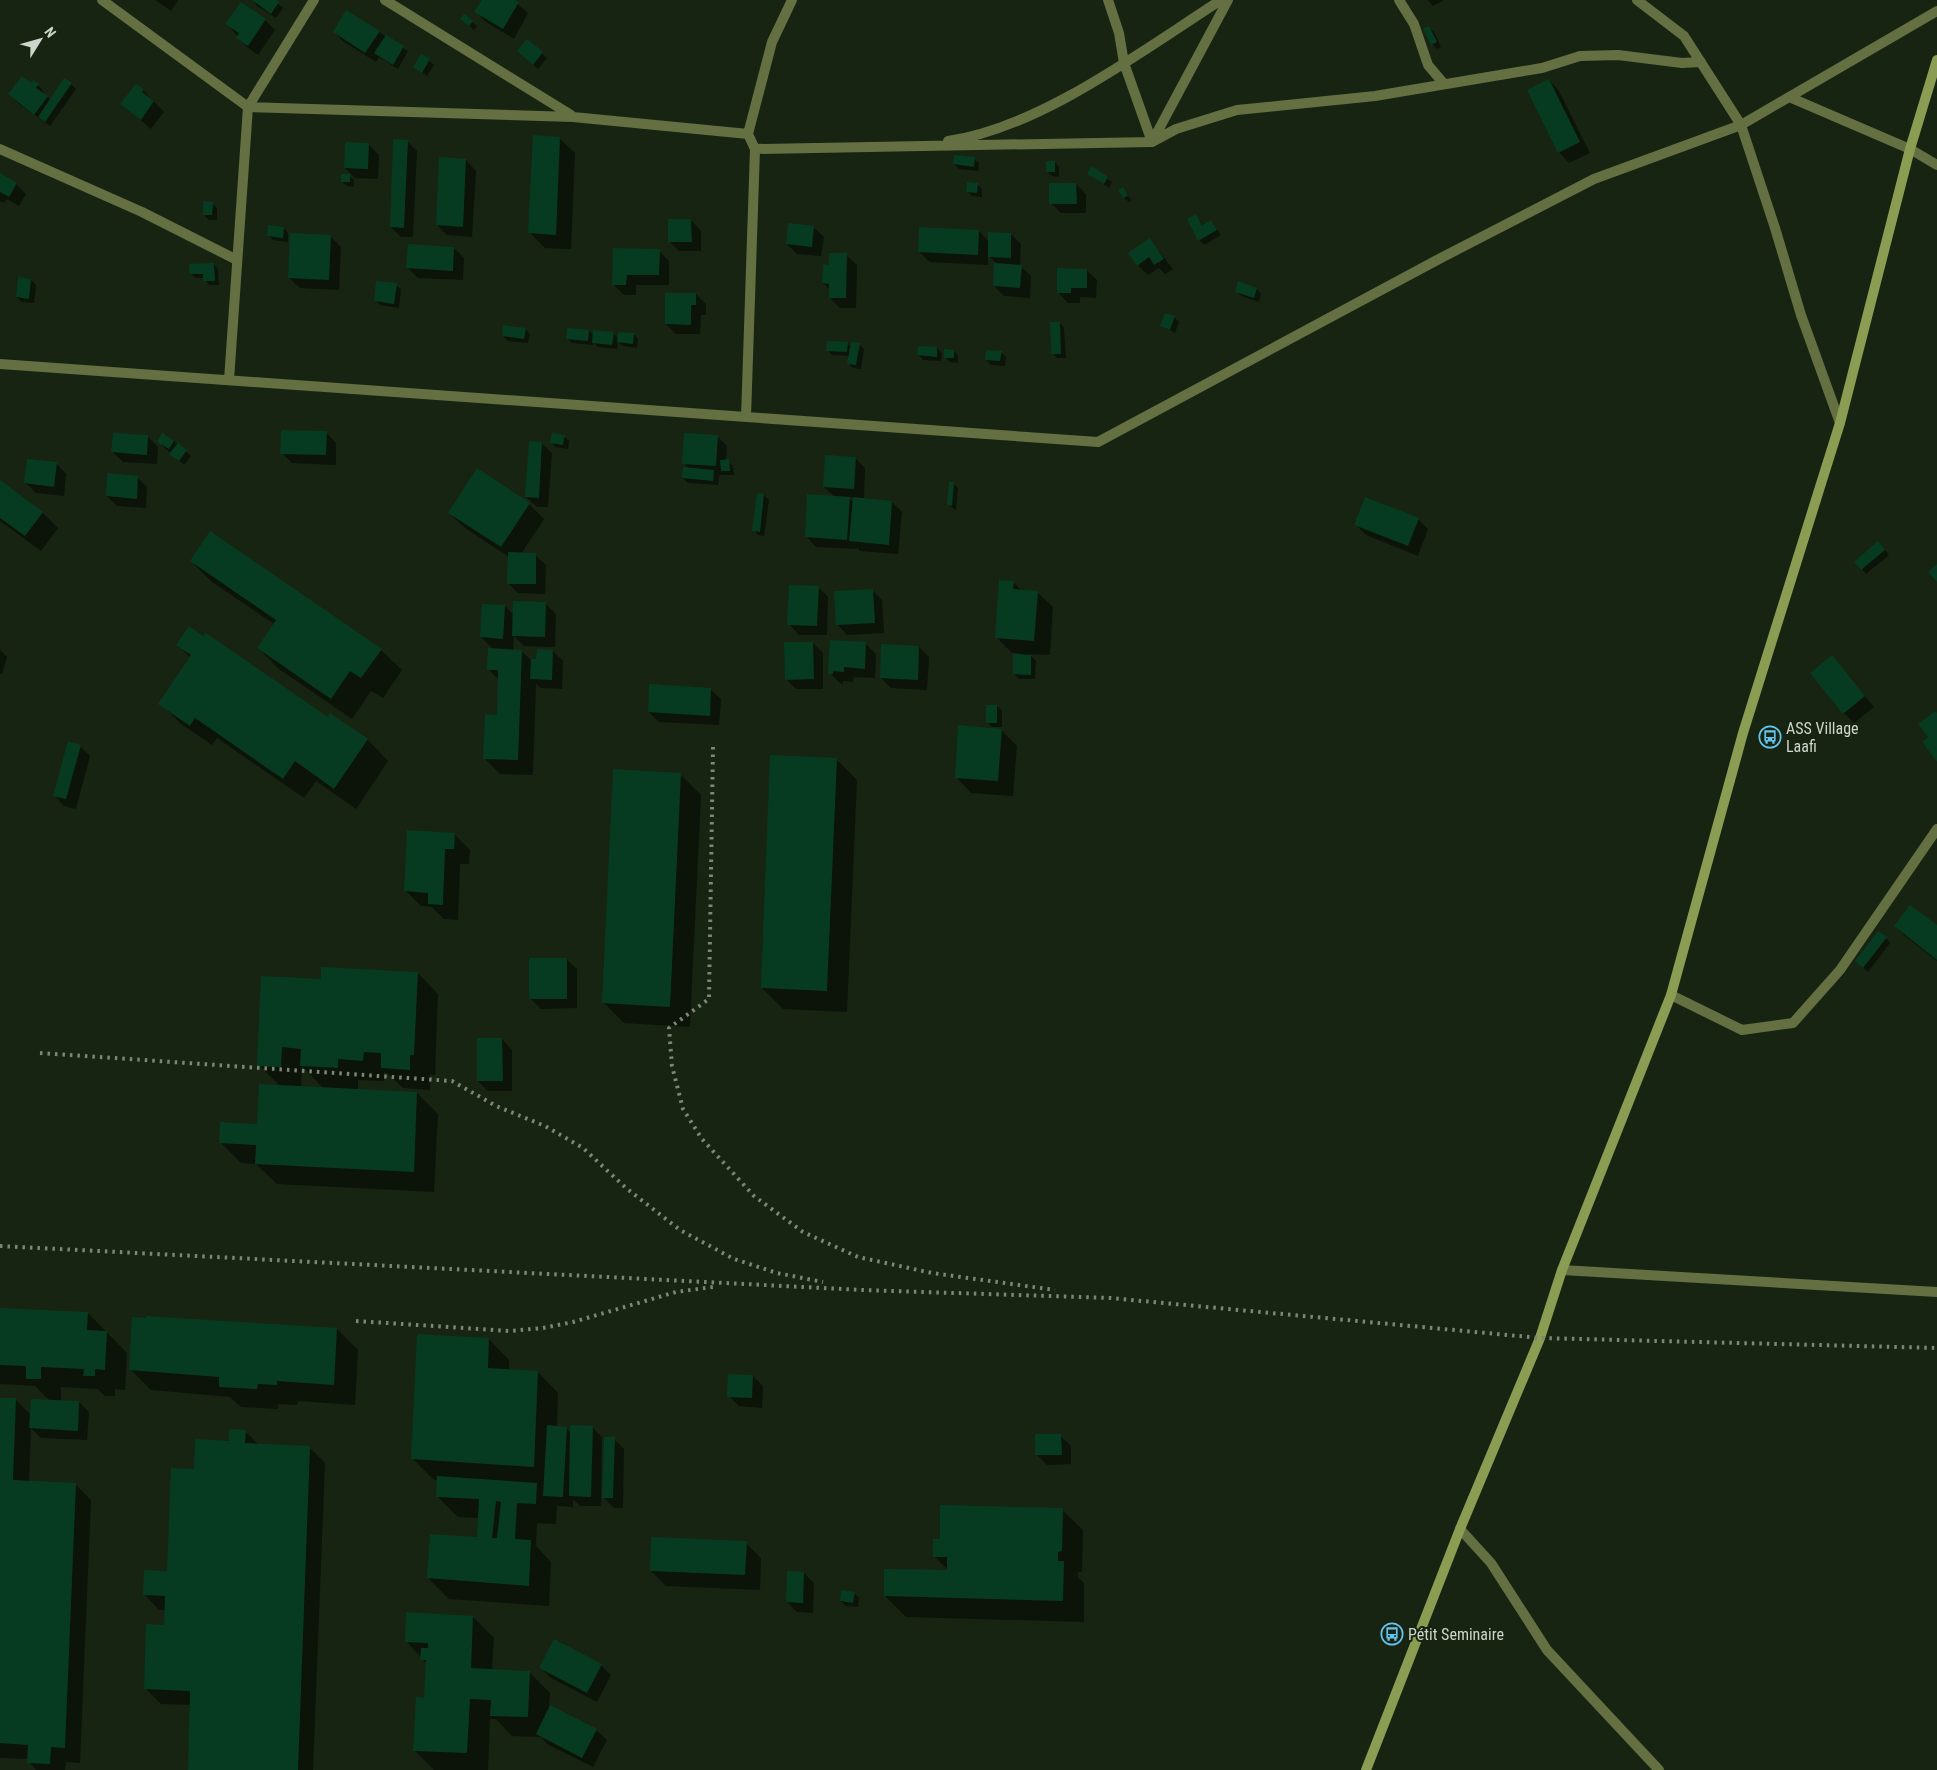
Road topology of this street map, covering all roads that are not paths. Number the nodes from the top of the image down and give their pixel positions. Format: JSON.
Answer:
{"nodes":[{"id":1,"x":102,"y":0,"type":"edge"},
{"id":2,"x":314,"y":0,"type":"edge"},
{"id":3,"x":385,"y":0,"type":"edge"},
{"id":4,"x":792,"y":0,"type":"edge"},
{"id":5,"x":1108,"y":0,"type":"edge"},
{"id":6,"x":1221,"y":0,"type":"edge"},
{"id":7,"x":1228,"y":0,"type":"edge"},
{"id":8,"x":1399,"y":0,"type":"edge"},
{"id":9,"x":1637,"y":0,"type":"edge"},
{"id":10,"x":1937,"y":11,"type":"edge"},
{"id":11,"x":1937,"y":60,"type":"edge"},
{"id":12,"x":1701,"y":62,"type":"junction"},
{"id":13,"x":1124,"y":63,"type":"junction"},
{"id":14,"x":1444,"y":84,"type":"junction"},
{"id":15,"x":1789,"y":97,"type":"junction"},
{"id":16,"x":248,"y":107,"type":"junction"},
{"id":17,"x":573,"y":117,"type":"junction"},
{"id":18,"x":1741,"y":125,"type":"junction"},
{"id":19,"x":748,"y":134,"type":"junction"},
{"id":20,"x":1152,"y":142,"type":"junction"},
{"id":21,"x":910,"y":146,"type":"junction"},
{"id":22,"x":0,"y":149,"type":"edge"},
{"id":23,"x":755,"y":149,"type":"junction"},
{"id":24,"x":1910,"y":149,"type":"junction"},
{"id":25,"x":1937,"y":165,"type":"edge"},
{"id":26,"x":237,"y":260,"type":"junction"},
{"id":27,"x":0,"y":364,"type":"edge"},
{"id":28,"x":230,"y":380,"type":"junction"},
{"id":29,"x":746,"y":417,"type":"junction"},
{"id":30,"x":1840,"y":423,"type":"junction"},
{"id":31,"x":1937,"y":829,"type":"edge"},
{"id":32,"x":1672,"y":995,"type":"junction"},
{"id":33,"x":1562,"y":1270,"type":"junction"},
{"id":34,"x":1937,"y":1292,"type":"edge"},
{"id":35,"x":1460,"y":1529,"type":"junction"},
{"id":36,"x":1366,"y":1770,"type":"edge"},
{"id":37,"x":1659,"y":1770,"type":"edge"}],
"edges":[{"from":1,"to":16,"type":"street"},
{"from":2,"to":16,"type":"street"},
{"from":3,"to":17,"type":"street"},
{"from":4,"to":19,"type":"street"},
{"from":5,"to":13,"type":"street"},
{"from":6,"to":13,"type":"street"},
{"from":7,"to":20,"type":"street"},
{"from":8,"to":14,"type":"street"},
{"from":9,"to":12,"type":"street"},
{"from":10,"to":15,"type":"street"},
{"from":11,"to":24,"type":"street"},
{"from":12,"to":14,"type":"street"},
{"from":12,"to":18,"type":"street"},
{"from":13,"to":20,"type":"street"},
{"from":13,"to":21,"type":"street"},
{"from":14,"to":20,"type":"street"},
{"from":15,"to":18,"type":"street"},
{"from":15,"to":24,"type":"street"},
{"from":16,"to":17,"type":"street"},
{"from":16,"to":26,"type":"street"},
{"from":17,"to":19,"type":"street"},
{"from":18,"to":29,"type":"street"},
{"from":18,"to":30,"type":"street"},
{"from":19,"to":23,"type":"street"},
{"from":20,"to":21,"type":"street"},
{"from":21,"to":23,"type":"street"},
{"from":22,"to":26,"type":"street"},
{"from":23,"to":29,"type":"street"},
{"from":24,"to":25,"type":"street"},
{"from":24,"to":30,"type":"street"},
{"from":26,"to":28,"type":"street"},
{"from":27,"to":28,"type":"street"},
{"from":28,"to":29,"type":"street"},
{"from":30,"to":32,"type":"street"},
{"from":31,"to":32,"type":"street"},
{"from":32,"to":33,"type":"street"},
{"from":33,"to":34,"type":"street"},
{"from":33,"to":35,"type":"street"},
{"from":35,"to":36,"type":"street"},
{"from":35,"to":37,"type":"street"}]}
